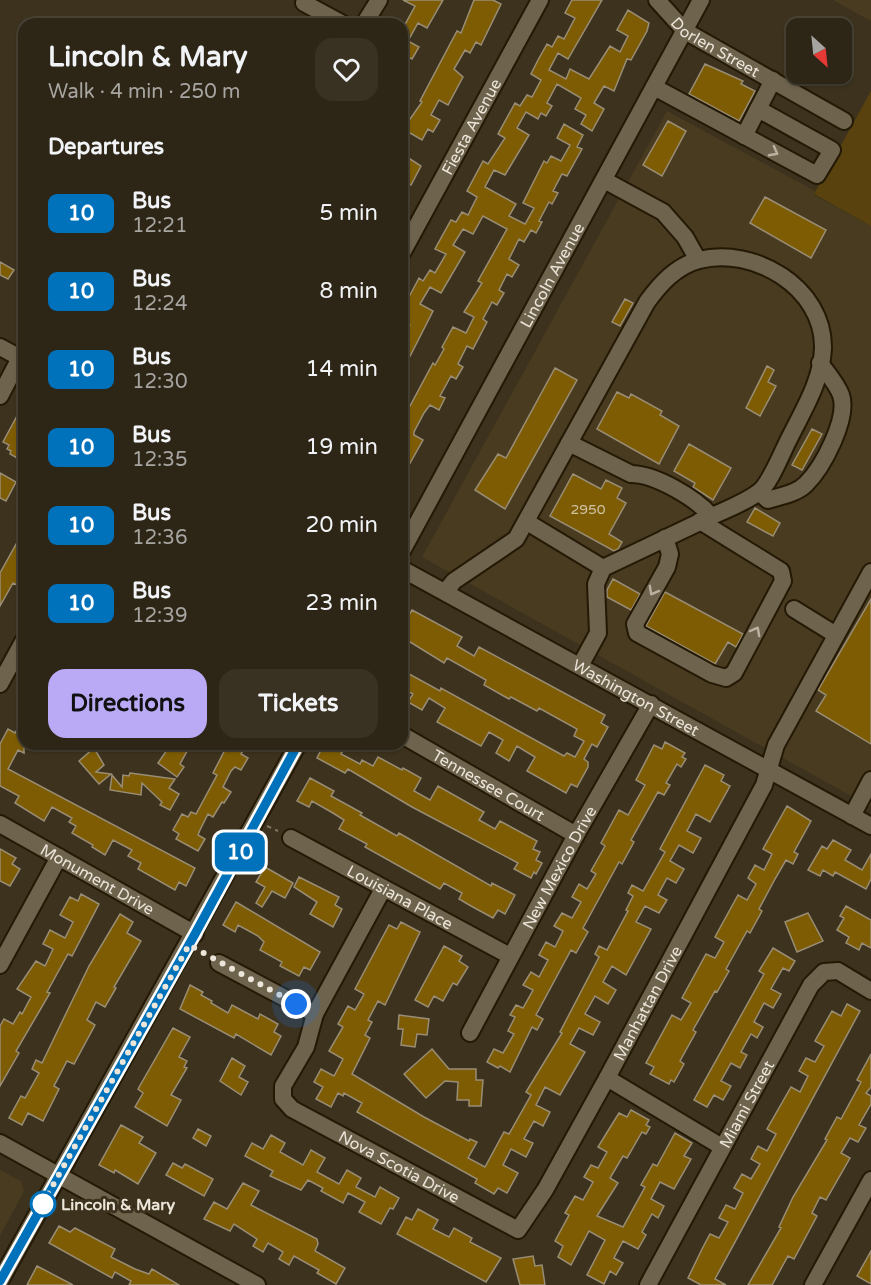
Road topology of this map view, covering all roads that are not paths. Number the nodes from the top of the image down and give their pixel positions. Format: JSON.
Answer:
{"nodes":[{"id":1,"x":379,"y":0,"type":"edge"},
{"id":2,"x":540,"y":0,"type":"edge"},
{"id":3,"x":657,"y":0,"type":"edge"},
{"id":4,"x":701,"y":0,"type":"edge"},
{"id":5,"x":304,"y":3,"type":"dead end"},
{"id":6,"x":332,"y":18,"type":"edge"},
{"id":7,"x":368,"y":18,"type":"edge"},
{"id":8,"x":685,"y":31,"type":"junction"},
{"id":9,"x":773,"y":81,"type":"junction"},
{"id":10,"x":654,"y":87,"type":"junction"},
{"id":11,"x":761,"y":111,"type":"junction"},
{"id":12,"x":844,"y":121,"type":"dead end"},
{"id":13,"x":744,"y":136,"type":"junction"},
{"id":14,"x":604,"y":180,"type":"junction"},
{"id":15,"x":408,"y":230,"type":"edge"},
{"id":16,"x":698,"y":260,"type":"junction"},
{"id":17,"x":0,"y":347,"type":"edge"},
{"id":18,"x":18,"y":357,"type":"edge"},
{"id":19,"x":820,"y":363,"type":"junction"},
{"id":20,"x":18,"y":366,"type":"edge"},
{"id":21,"x":0,"y":396,"type":"edge"},
{"id":22,"x":569,"y":443,"type":"junction"},
{"id":23,"x":759,"y":492,"type":"junction"},
{"id":24,"x":705,"y":519,"type":"junction"},
{"id":25,"x":527,"y":522,"type":"junction"},
{"id":26,"x":665,"y":538,"type":"junction"},
{"id":27,"x":408,"y":540,"type":"edge"},
{"id":28,"x":603,"y":568,"type":"junction"},
{"id":29,"x":408,"y":572,"type":"edge"},
{"id":30,"x":871,"y":572,"type":"edge"},
{"id":31,"x":445,"y":592,"type":"junction"},
{"id":32,"x":794,"y":609,"type":"dead end"},
{"id":33,"x":836,"y":635,"type":"junction"},
{"id":34,"x":18,"y":651,"type":"edge"},
{"id":35,"x":580,"y":666,"type":"junction"},
{"id":36,"x":0,"y":684,"type":"edge"},
{"id":37,"x":651,"y":704,"type":"junction"},
{"id":38,"x":408,"y":738,"type":"edge"},
{"id":39,"x":295,"y":750,"type":"edge"},
{"id":40,"x":769,"y":770,"type":"junction"},
{"id":41,"x":871,"y":780,"type":"edge"},
{"id":42,"x":865,"y":820,"type":"edge"},
{"id":43,"x":0,"y":824,"type":"edge"},
{"id":44,"x":576,"y":836,"type":"junction"},
{"id":45,"x":291,"y":838,"type":"road end"},
{"id":46,"x":60,"y":857,"type":"junction"},
{"id":47,"x":383,"y":889,"type":"junction"},
{"id":48,"x":195,"y":934,"type":"junction"},
{"id":49,"x":510,"y":956,"type":"junction"},
{"id":50,"x":219,"y":963,"type":"dead end"},
{"id":51,"x":0,"y":965,"type":"edge"},
{"id":52,"x":871,"y":991,"type":"edge"},
{"id":53,"x":315,"y":1014,"type":"junction"},
{"id":54,"x":470,"y":1033,"type":"dead end"},
{"id":55,"x":607,"y":1078,"type":"junction"},
{"id":56,"x":0,"y":1143,"type":"edge"},
{"id":57,"x":722,"y":1147,"type":"junction"},
{"id":58,"x":59,"y":1176,"type":"junction"},
{"id":59,"x":871,"y":1180,"type":"edge"},
{"id":60,"x":518,"y":1230,"type":"joint"},
{"id":61,"x":0,"y":1281,"type":"edge"},
{"id":62,"x":256,"y":1285,"type":"edge"},
{"id":63,"x":648,"y":1285,"type":"edge"},
{"id":64,"x":813,"y":1285,"type":"edge"}],
"edges":[{"from":1,"to":7,"type":"street"},
{"from":2,"to":15,"type":"street","name":"Fiesta Avenue"},
{"from":3,"to":8,"type":"street","name":"Dorlen Street"},
{"from":4,"to":8,"type":"street","name":"Lincoln Avenue"},
{"from":5,"to":6,"type":"street"},
{"from":8,"to":9,"type":"street","name":"Dorlen Street"},
{"from":8,"to":10,"type":"street","name":"Lincoln Avenue"},
{"from":9,"to":11,"type":"street"},
{"from":9,"to":12,"type":"street","name":"Dorlen Street"},
{"from":10,"to":13,"type":"street"},
{"from":10,"to":14,"type":"street","name":"Lincoln Avenue"},
{"from":11,"to":13,"type":"street"},
{"from":13,"to":11,"type":"street","one_way":true},
{"from":14,"to":16,"type":"street"},
{"from":14,"to":27,"type":"street","name":"Lincoln Avenue"},
{"from":16,"to":19,"type":"street"},
{"from":16,"to":22,"type":"street"},
{"from":17,"to":18,"type":"street"},
{"from":19,"to":23,"type":"street"},
{"from":19,"to":23,"type":"street"},
{"from":20,"to":21,"type":"street"},
{"from":22,"to":24,"type":"street"},
{"from":22,"to":25,"type":"street"},
{"from":23,"to":24,"type":"street"},
{"from":24,"to":26,"type":"street"},
{"from":26,"to":24,"type":"street","one_way":true},
{"from":25,"to":28,"type":"street"},
{"from":25,"to":31,"type":"street"},
{"from":26,"to":28,"type":"street"},
{"from":28,"to":35,"type":"street"},
{"from":29,"to":31,"type":"street","name":"Washington Street"},
{"from":30,"to":33,"type":"street","name":"Manhattan Drive"},
{"from":31,"to":35,"type":"street","name":"Washington Street"},
{"from":32,"to":33,"type":"street"},
{"from":33,"to":40,"type":"street","name":"Manhattan Drive"},
{"from":34,"to":36,"type":"street"},
{"from":35,"to":37,"type":"street","name":"Washington Street"},
{"from":37,"to":40,"type":"street","name":"Washington Street"},
{"from":37,"to":44,"type":"street","name":"New Mexico Drive"},
{"from":38,"to":44,"type":"street","name":"Tennessee Court"},
{"from":39,"to":48,"type":"street"},
{"from":40,"to":42,"type":"street","name":"Washington Street"},
{"from":40,"to":55,"type":"street","name":"Manhattan Drive"},
{"from":41,"to":42,"type":"street"},
{"from":43,"to":46,"type":"street","name":"Monument Drive"},
{"from":44,"to":49,"type":"street","name":"New Mexico Drive"},
{"from":45,"to":47,"type":"street","name":"Louisiana Place"},
{"from":46,"to":48,"type":"street","name":"Monument Drive"},
{"from":46,"to":51,"type":"street"},
{"from":47,"to":49,"type":"street","name":"Louisiana Place"},
{"from":47,"to":53,"type":"street"},
{"from":48,"to":58,"type":"street"},
{"from":49,"to":54,"type":"street","name":"New Mexico Drive"},
{"from":50,"to":53,"type":"street"},
{"from":52,"to":57,"type":"street","name":"Miami Street"},
{"from":53,"to":60,"type":"street","name":"Nova Scotia Drive"},
{"from":55,"to":57,"type":"street"},
{"from":55,"to":60,"type":"street","name":"Manhattan Drive"},
{"from":56,"to":58,"type":"street"},
{"from":57,"to":63,"type":"street","name":"Miami Street"},
{"from":58,"to":61,"type":"street"},
{"from":58,"to":62,"type":"street"},
{"from":59,"to":64,"type":"street"}]}
